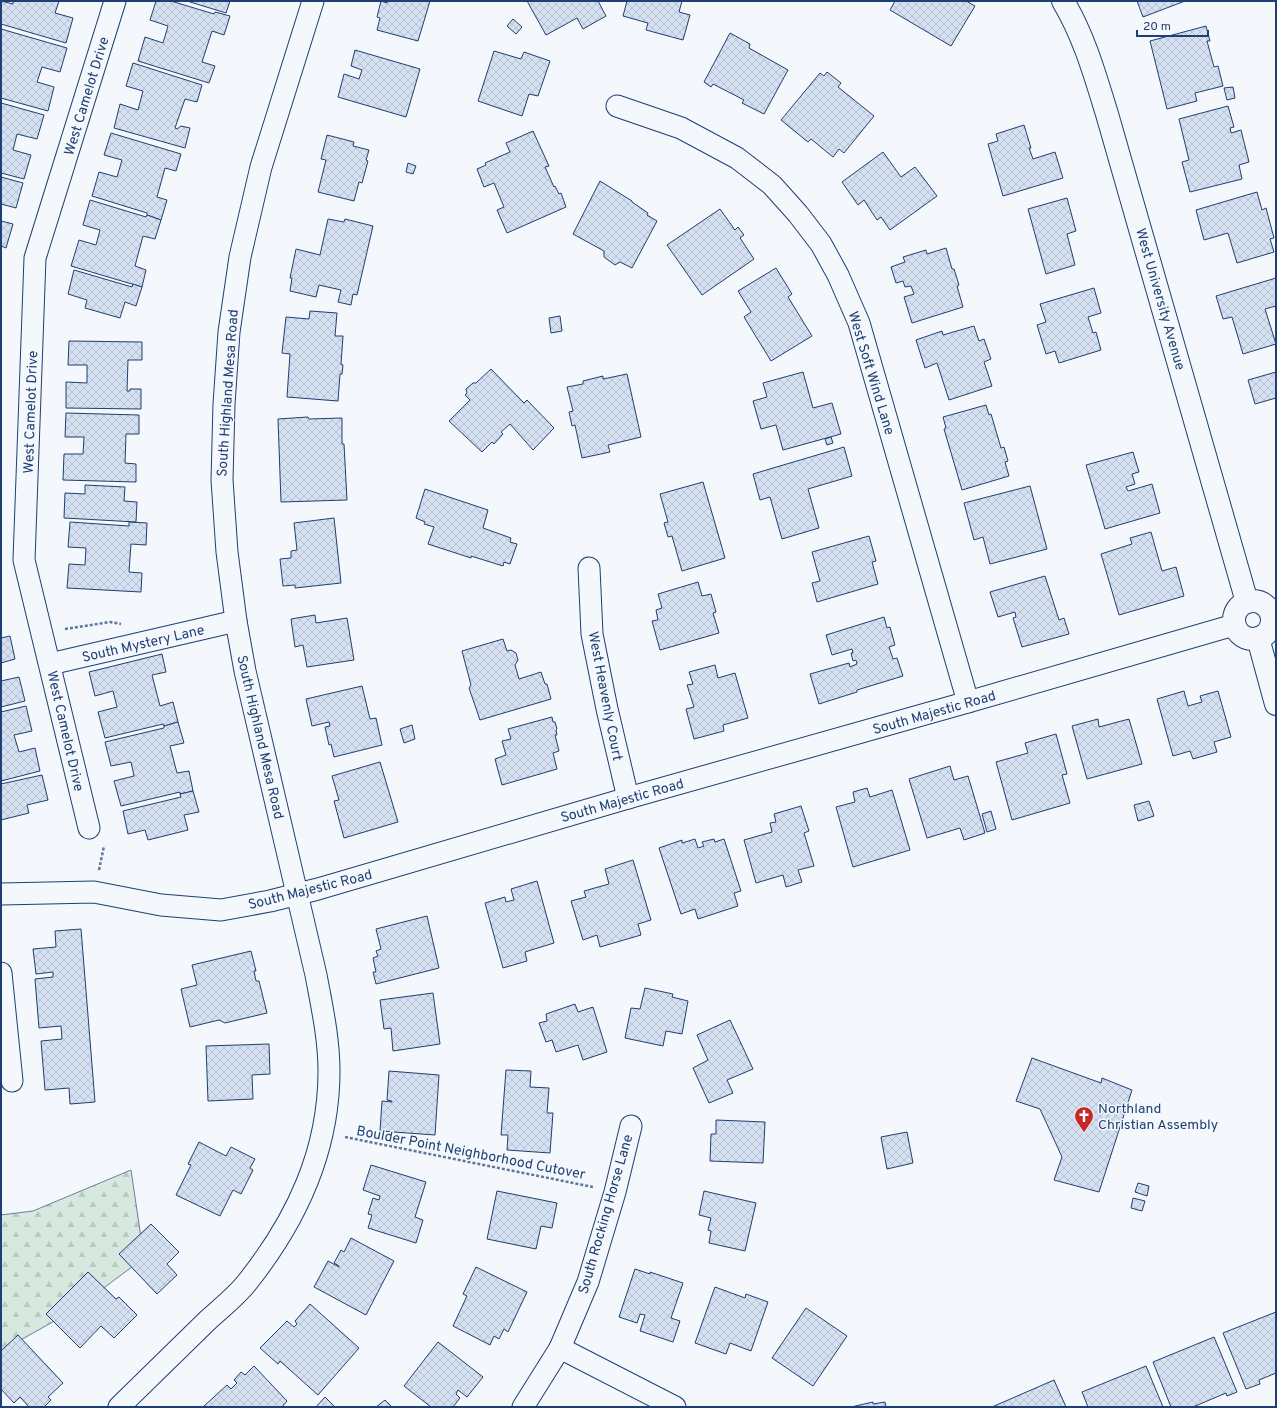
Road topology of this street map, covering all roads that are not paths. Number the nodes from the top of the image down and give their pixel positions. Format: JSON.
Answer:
{"nodes":[{"id":1,"x":115,"y":1,"type":"edge"},
{"id":2,"x":313,"y":1,"type":"edge"},
{"id":3,"x":1063,"y":1,"type":"edge"},
{"id":4,"x":617,"y":106,"type":"dead end"},
{"id":5,"x":589,"y":568,"type":"dead end"},
{"id":6,"x":1247,"y":602,"type":"junction"},
{"id":7,"x":236,"y":621,"type":"junction"},
{"id":8,"x":1234,"y":625,"type":"junction"},
{"id":9,"x":1258,"y":638,"type":"junction"},
{"id":10,"x":50,"y":664,"type":"junction"},
{"id":11,"x":968,"y":702,"type":"junction"},
{"id":12,"x":1276,"y":704,"type":"edge"},
{"id":13,"x":628,"y":798,"type":"junction"},
{"id":14,"x":89,"y":828,"type":"dead end"},
{"id":15,"x":1,"y":894,"type":"edge"},
{"id":16,"x":296,"y":895,"type":"junction"},
{"id":17,"x":1,"y":973,"type":"edge"},
{"id":18,"x":12,"y":1081,"type":"dead end"},
{"id":19,"x":630,"y":1126,"type":"dead end"},
{"id":20,"x":560,"y":1348,"type":"junction"},
{"id":21,"x":119,"y":1407,"type":"edge"},
{"id":22,"x":522,"y":1407,"type":"edge"},
{"id":23,"x":675,"y":1407,"type":"edge"}],
"edges":[{"from":1,"to":10,"type":"street","name":"West Camelot Drive"},
{"from":2,"to":7,"type":"street","name":"South Highland Mesa Road"},
{"from":3,"to":6,"type":"street","name":"West University Avenue"},
{"from":4,"to":11,"type":"street","name":"West Soft Wind Lane"},
{"from":5,"to":13,"type":"street","name":"West Heavenly Court"},
{"from":6,"to":8,"type":"street"},
{"from":6,"to":9,"type":"street"},
{"from":7,"to":10,"type":"street","name":"South Mystery Lane"},
{"from":7,"to":16,"type":"street","name":"South Highland Mesa Road"},
{"from":8,"to":9,"type":"street"},
{"from":8,"to":11,"type":"street","name":"South Majestic Road"},
{"from":9,"to":12,"type":"street"},
{"from":10,"to":14,"type":"street","name":"West Camelot Drive"},
{"from":11,"to":13,"type":"street","name":"South Majestic Road"},
{"from":13,"to":16,"type":"street","name":"South Majestic Road"},
{"from":15,"to":16,"type":"street","name":"South Majestic Road"},
{"from":16,"to":21,"type":"street","name":"South Highland Mesa Road"},
{"from":17,"to":18,"type":"street"},
{"from":19,"to":20,"type":"street","name":"South Rocking Horse Lane"},
{"from":20,"to":22,"type":"street","name":"South Rocking Horse Lane"},
{"from":20,"to":23,"type":"street"}]}
